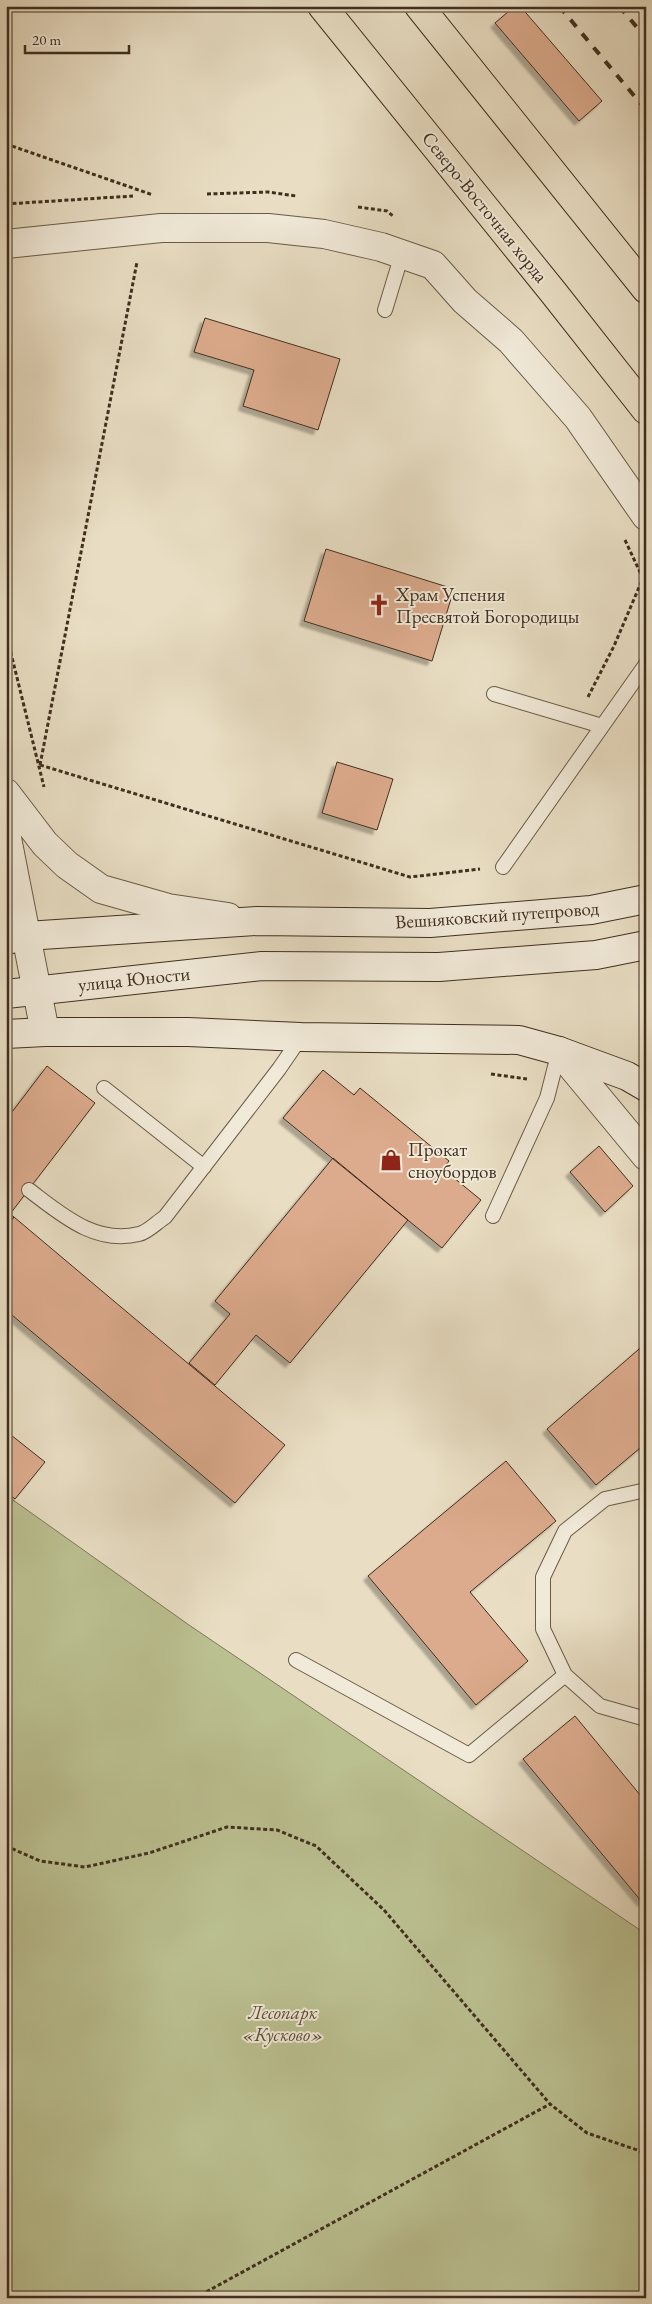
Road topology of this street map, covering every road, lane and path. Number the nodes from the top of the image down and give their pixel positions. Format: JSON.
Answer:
{"nodes":[{"id":1,"x":322,"y":6,"type":"edge"},
{"id":2,"x":419,"y":6,"type":"edge"},
{"id":3,"x":151,"y":195,"type":"dead end"},
{"id":4,"x":6,"y":204,"type":"edge"},
{"id":5,"x":6,"y":244,"type":"edge"},
{"id":6,"x":402,"y":254,"type":"junction"},
{"id":7,"x":138,"y":258,"type":"dead end"},
{"id":8,"x":646,"y":289,"type":"edge"},
{"id":9,"x":385,"y":310,"type":"dead end"},
{"id":10,"x":646,"y":410,"type":"edge"},
{"id":11,"x":646,"y":516,"type":"edge"},
{"id":12,"x":623,"y":537,"type":"dead end"},
{"id":13,"x":643,"y":578,"type":"junction"},
{"id":14,"x":646,"y":585,"type":"edge"},
{"id":15,"x":6,"y":633,"type":"edge"},
{"id":16,"x":646,"y":664,"type":"edge"},
{"id":17,"x":494,"y":694,"type":"dead end"},
{"id":18,"x":577,"y":719,"type":"junction"},
{"id":19,"x":602,"y":726,"type":"junction"},
{"id":20,"x":40,"y":765,"type":"junction"},
{"id":21,"x":44,"y":790,"type":"dead end"},
{"id":22,"x":6,"y":793,"type":"edge"},
{"id":23,"x":6,"y":833,"type":"edge"},
{"id":24,"x":503,"y":867,"type":"joint"},
{"id":25,"x":646,"y":899,"type":"edge"},
{"id":26,"x":257,"y":921,"type":"junction"},
{"id":27,"x":16,"y":938,"type":"edge"},
{"id":28,"x":646,"y":945,"type":"edge"},
{"id":29,"x":36,"y":989,"type":"junction"},
{"id":30,"x":6,"y":994,"type":"edge"},
{"id":31,"x":45,"y":1032,"type":"junction"},
{"id":32,"x":6,"y":1034,"type":"edge"},
{"id":33,"x":301,"y":1037,"type":"junction"},
{"id":34,"x":559,"y":1051,"type":"junction"},
{"id":35,"x":488,"y":1074,"type":"dead end"},
{"id":36,"x":551,"y":1086,"type":"junction"},
{"id":37,"x":646,"y":1087,"type":"edge"},
{"id":38,"x":104,"y":1088,"type":"dead end"},
{"id":39,"x":646,"y":1156,"type":"edge"},
{"id":40,"x":204,"y":1166,"type":"junction"},
{"id":41,"x":29,"y":1190,"type":"dead end"},
{"id":42,"x":493,"y":1216,"type":"dead end"},
{"id":43,"x":646,"y":1490,"type":"edge"},
{"id":44,"x":296,"y":1660,"type":"dead end"},
{"id":45,"x":565,"y":1675,"type":"junction"},
{"id":46,"x":646,"y":1719,"type":"edge"},
{"id":47,"x":6,"y":1846,"type":"edge"},
{"id":48,"x":550,"y":2104,"type":"junction"},
{"id":49,"x":646,"y":2153,"type":"edge"},
{"id":50,"x":195,"y":2298,"type":"edge"}],
"edges":[{"from":1,"to":10,"type":"main road","name":"Северо-Восточная хорда"},
{"from":2,"to":8,"type":"main road"},
{"from":3,"to":4,"type":"path"},
{"from":5,"to":6,"type":"main road"},
{"from":6,"to":9,"type":"lane"},
{"from":6,"to":11,"type":"main road"},
{"from":7,"to":20,"type":"path"},
{"from":12,"to":13,"type":"path"},
{"from":13,"to":14,"type":"path"},
{"from":13,"to":18,"type":"path"},
{"from":15,"to":20,"type":"path"},
{"from":16,"to":19,"type":"lane"},
{"from":17,"to":18,"type":"lane"},
{"from":18,"to":19,"type":"lane"},
{"from":19,"to":24,"type":"lane"},
{"from":20,"to":21,"type":"path"},
{"from":20,"to":24,"type":"path"},
{"from":22,"to":26,"type":"main road"},
{"from":23,"to":27,"type":"main road"},
{"from":25,"to":26,"type":"main road","name":"Вешняковский путепровод"},
{"from":26,"to":27,"type":"main road"},
{"from":27,"to":29,"type":"main road"},
{"from":28,"to":29,"type":"main road","name":"улица Юности"},
{"from":29,"to":30,"type":"main road","name":"улица Юности"},
{"from":29,"to":31,"type":"main road"},
{"from":31,"to":32,"type":"main road"},
{"from":31,"to":33,"type":"main road"},
{"from":33,"to":34,"type":"main road"},
{"from":33,"to":40,"type":"lane"},
{"from":34,"to":36,"type":"lane"},
{"from":34,"to":37,"type":"main road"},
{"from":34,"to":39,"type":"main road"},
{"from":35,"to":36,"type":"path"},
{"from":36,"to":42,"type":"lane"},
{"from":38,"to":40,"type":"lane"},
{"from":40,"to":41,"type":"lane"},
{"from":43,"to":45,"type":"lane"},
{"from":44,"to":45,"type":"lane"},
{"from":45,"to":46,"type":"lane"},
{"from":47,"to":48,"type":"path"},
{"from":48,"to":49,"type":"path"},
{"from":48,"to":50,"type":"path"}]}
